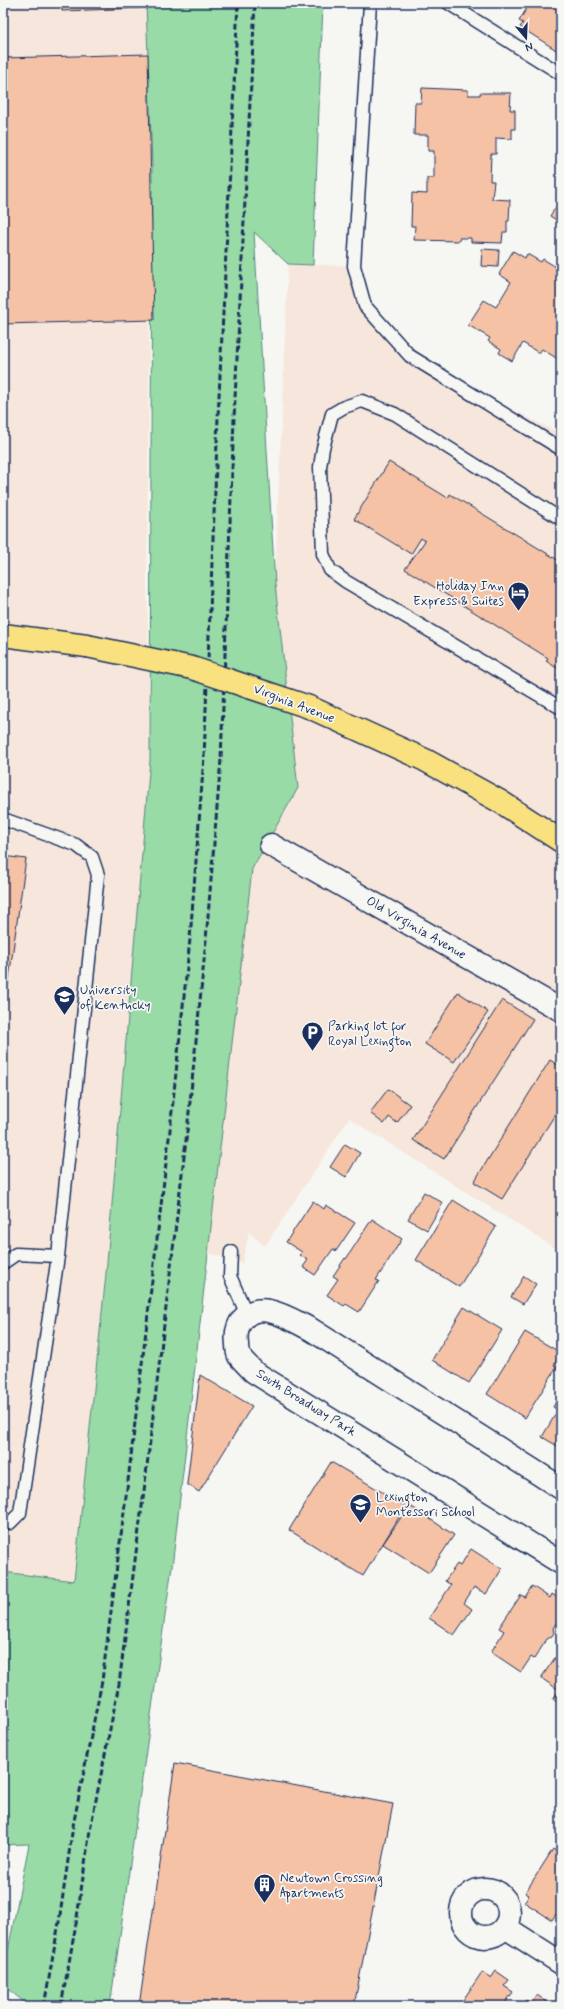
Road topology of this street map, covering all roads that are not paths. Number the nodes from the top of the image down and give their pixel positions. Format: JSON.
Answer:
{"nodes":[{"id":1,"x":370,"y":3,"type":"edge"},
{"id":2,"x":448,"y":3,"type":"edge"},
{"id":3,"x":561,"y":74,"type":"edge"},
{"id":4,"x":561,"y":449,"type":"edge"},
{"id":5,"x":561,"y":519,"type":"edge"},
{"id":6,"x":3,"y":635,"type":"edge"},
{"id":7,"x":561,"y":708,"type":"edge"},
{"id":8,"x":3,"y":819,"type":"edge"},
{"id":9,"x":561,"y":841,"type":"edge"},
{"id":10,"x":271,"y":845,"type":"dead end"},
{"id":11,"x":561,"y":1010,"type":"edge"},
{"id":12,"x":231,"y":1252,"type":"dead end"},
{"id":13,"x":58,"y":1256,"type":"junction"},
{"id":14,"x":3,"y":1263,"type":"edge"},
{"id":15,"x":247,"y":1315,"type":"junction"},
{"id":16,"x":561,"y":1488,"type":"edge"},
{"id":17,"x":3,"y":1522,"type":"edge"},
{"id":18,"x":558,"y":1555,"type":"edge"},
{"id":19,"x":505,"y":1927,"type":"dead end"},
{"id":20,"x":561,"y":1963,"type":"edge"}],
"edges":[{"from":1,"to":4,"type":"lane"},
{"from":2,"to":3,"type":"lane"},
{"from":5,"to":7,"type":"lane"},
{"from":6,"to":9,"type":"main road","name":"Virginia Avenue","bridge":true},
{"from":8,"to":13,"type":"lane"},
{"from":10,"to":11,"type":"street","name":"Old Virginia Avenue"},
{"from":12,"to":15,"type":"lane"},
{"from":13,"to":14,"type":"lane"},
{"from":13,"to":17,"type":"lane"},
{"from":15,"to":16,"type":"street"},
{"from":15,"to":18,"type":"street","name":"South Broadway Park"},
{"from":19,"to":20,"type":"street"}]}
